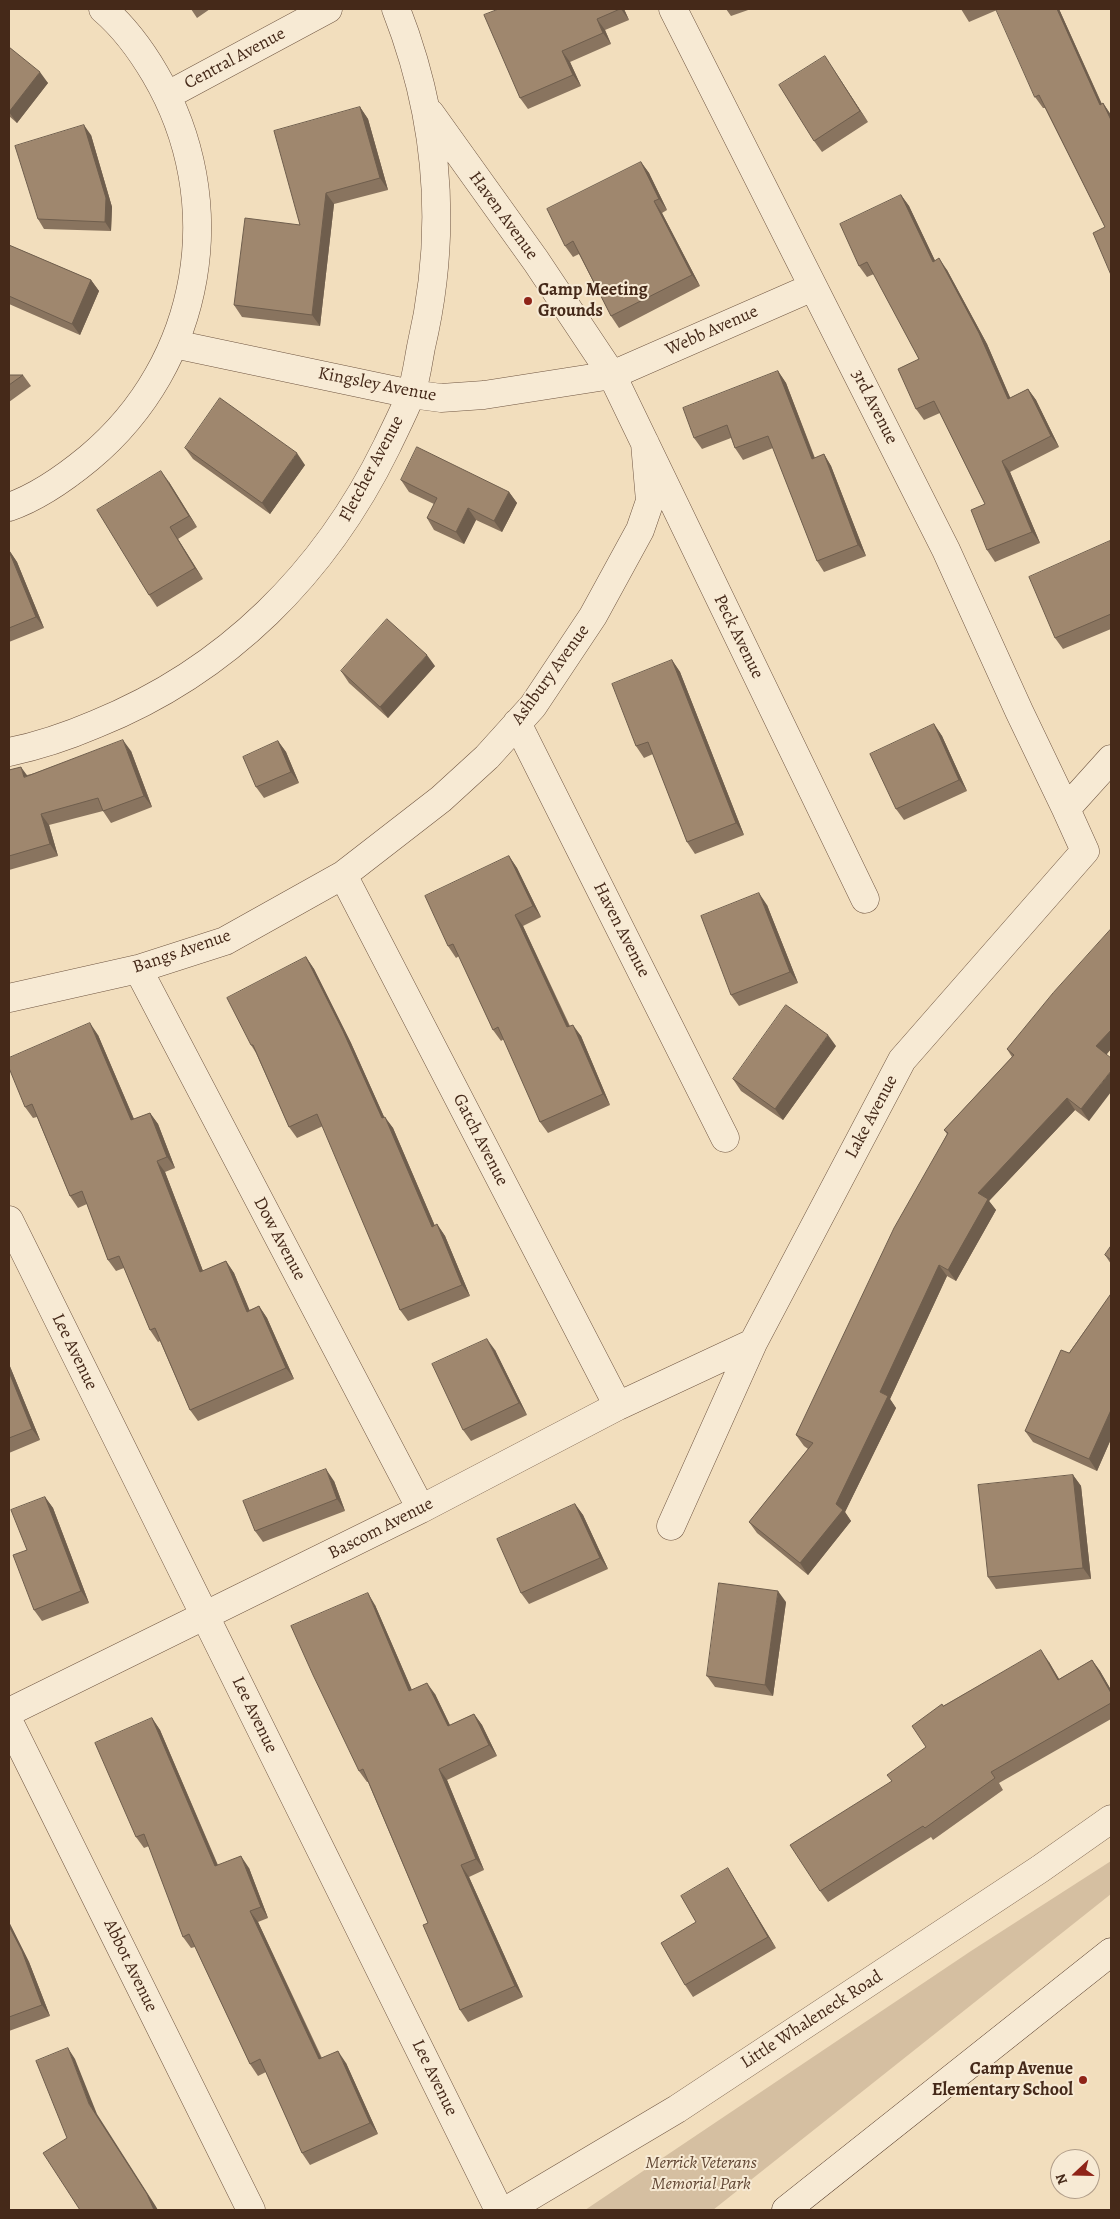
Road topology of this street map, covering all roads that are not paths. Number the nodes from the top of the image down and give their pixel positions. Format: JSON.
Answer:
{"nodes":[{"id":1,"x":103,"y":9,"type":"edge"},
{"id":2,"x":328,"y":9,"type":"edge"},
{"id":3,"x":396,"y":9,"type":"edge"},
{"id":4,"x":673,"y":9,"type":"edge"},
{"id":5,"x":168,"y":95,"type":"junction"},
{"id":6,"x":427,"y":108,"type":"junction"},
{"id":7,"x":813,"y":287,"type":"junction"},
{"id":8,"x":174,"y":344,"type":"junction"},
{"id":9,"x":612,"y":375,"type":"junction"},
{"id":10,"x":411,"y":394,"type":"junction"},
{"id":11,"x":645,"y":443,"type":"junction"},
{"id":12,"x":9,"y":507,"type":"edge"},
{"id":13,"x":517,"y":723,"type":"junction"},
{"id":14,"x":9,"y":752,"type":"edge"},
{"id":15,"x":1111,"y":759,"type":"edge"},
{"id":16,"x":1066,"y":809,"type":"junction"},
{"id":17,"x":343,"y":874,"type":"junction"},
{"id":18,"x":865,"y":899,"type":"dead end"},
{"id":19,"x":138,"y":969,"type":"junction"},
{"id":20,"x":9,"y":998,"type":"edge"},
{"id":21,"x":725,"y":1138,"type":"dead end"},
{"id":22,"x":9,"y":1220,"type":"edge"},
{"id":23,"x":753,"y":1343,"type":"junction"},
{"id":24,"x":618,"y":1406,"type":"junction"},
{"id":25,"x":421,"y":1509,"type":"junction"},
{"id":26,"x":671,"y":1526,"type":"dead end"},
{"id":27,"x":206,"y":1617,"type":"junction"},
{"id":28,"x":9,"y":1712,"type":"edge"},
{"id":29,"x":9,"y":1722,"type":"edge"},
{"id":30,"x":1111,"y":1819,"type":"edge"},
{"id":31,"x":1111,"y":1952,"type":"edge"},
{"id":32,"x":251,"y":2210,"type":"edge"},
{"id":33,"x":499,"y":2210,"type":"edge"},
{"id":34,"x":507,"y":2210,"type":"edge"},
{"id":35,"x":786,"y":2210,"type":"edge"}],
"edges":[{"from":1,"to":5,"type":"street"},
{"from":2,"to":5,"type":"street","name":"Central Avenue"},
{"from":3,"to":6,"type":"street","name":"Fletcher Avenue"},
{"from":4,"to":7,"type":"street","name":"3rd Avenue"},
{"from":5,"to":8,"type":"street"},
{"from":6,"to":9,"type":"street","name":"Haven Avenue"},
{"from":6,"to":10,"type":"street","name":"Fletcher Avenue"},
{"from":7,"to":9,"type":"street","name":"Webb Avenue"},
{"from":7,"to":16,"type":"street","name":"3rd Avenue"},
{"from":8,"to":10,"type":"street","name":"Kingsley Avenue"},
{"from":8,"to":12,"type":"street"},
{"from":9,"to":10,"type":"street","name":"Kingsley Avenue"},
{"from":9,"to":11,"type":"street","name":"Peck Avenue"},
{"from":10,"to":14,"type":"street","name":"Fletcher Avenue"},
{"from":11,"to":13,"type":"street","name":"Ashbury Avenue"},
{"from":11,"to":18,"type":"street","name":"Peck Avenue"},
{"from":13,"to":17,"type":"street","name":"Ashbury Avenue"},
{"from":13,"to":21,"type":"street","name":"Haven Avenue"},
{"from":15,"to":16,"type":"street"},
{"from":16,"to":23,"type":"street","name":"Lake Avenue"},
{"from":17,"to":19,"type":"street","name":"Bangs Avenue"},
{"from":17,"to":24,"type":"street","name":"Gatch Avenue"},
{"from":19,"to":20,"type":"street","name":"Bangs Avenue"},
{"from":19,"to":25,"type":"street","name":"Dow Avenue"},
{"from":22,"to":27,"type":"street","name":"Lee Avenue"},
{"from":23,"to":24,"type":"street","name":"Bascom Avenue"},
{"from":23,"to":26,"type":"street","name":"Lake Avenue"},
{"from":24,"to":25,"type":"street","name":"Bascom Avenue"},
{"from":25,"to":27,"type":"street","name":"Bascom Avenue"},
{"from":27,"to":28,"type":"street","name":"Bascom Avenue"},
{"from":27,"to":33,"type":"street","name":"Lee Avenue"},
{"from":29,"to":32,"type":"street","name":"Abbot Avenue"},
{"from":30,"to":34,"type":"street","name":"Little Whaleneck Road"},
{"from":31,"to":35,"type":"street"}]}
